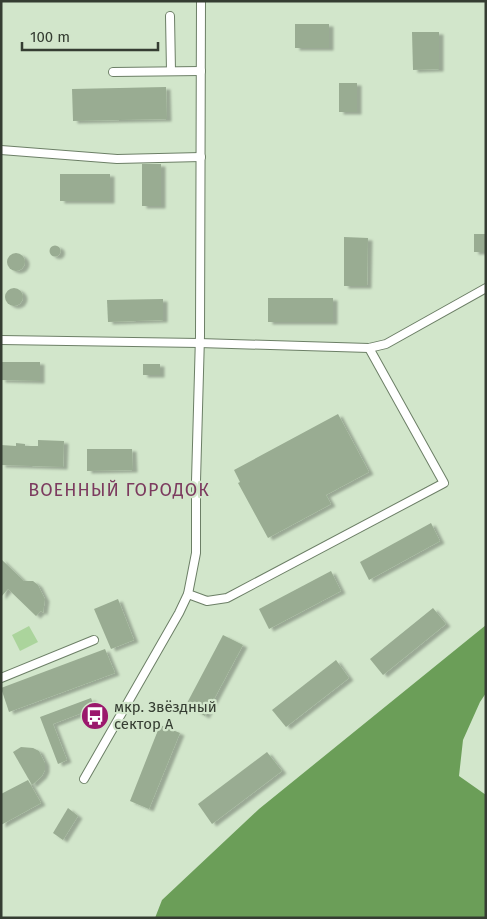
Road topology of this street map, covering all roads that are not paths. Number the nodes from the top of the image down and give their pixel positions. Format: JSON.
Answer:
{"nodes":[{"id":1,"x":201,"y":1,"type":"edge"},
{"id":2,"x":170,"y":16,"type":"dead end"},
{"id":3,"x":201,"y":71,"type":"junction"},
{"id":4,"x":113,"y":72,"type":"dead end"},
{"id":5,"x":171,"y":72,"type":"junction"},
{"id":6,"x":1,"y":150,"type":"edge"},
{"id":7,"x":201,"y":157,"type":"junction"},
{"id":8,"x":486,"y":288,"type":"edge"},
{"id":9,"x":1,"y":340,"type":"edge"},
{"id":10,"x":199,"y":343,"type":"junction"},
{"id":11,"x":369,"y":348,"type":"junction"},
{"id":12,"x":188,"y":594,"type":"junction"},
{"id":13,"x":94,"y":640,"type":"dead end"},
{"id":14,"x":1,"y":678,"type":"edge"},
{"id":15,"x":84,"y":779,"type":"dead end"}],
"edges":[{"from":1,"to":3,"type":"street"},
{"from":2,"to":5,"type":"street"},
{"from":3,"to":5,"type":"street"},
{"from":3,"to":7,"type":"street"},
{"from":4,"to":5,"type":"street"},
{"from":6,"to":7,"type":"street"},
{"from":7,"to":10,"type":"street"},
{"from":8,"to":11,"type":"street"},
{"from":9,"to":10,"type":"street"},
{"from":10,"to":11,"type":"street"},
{"from":10,"to":12,"type":"street"},
{"from":11,"to":12,"type":"street"},
{"from":12,"to":15,"type":"street"},
{"from":13,"to":14,"type":"street"}]}
